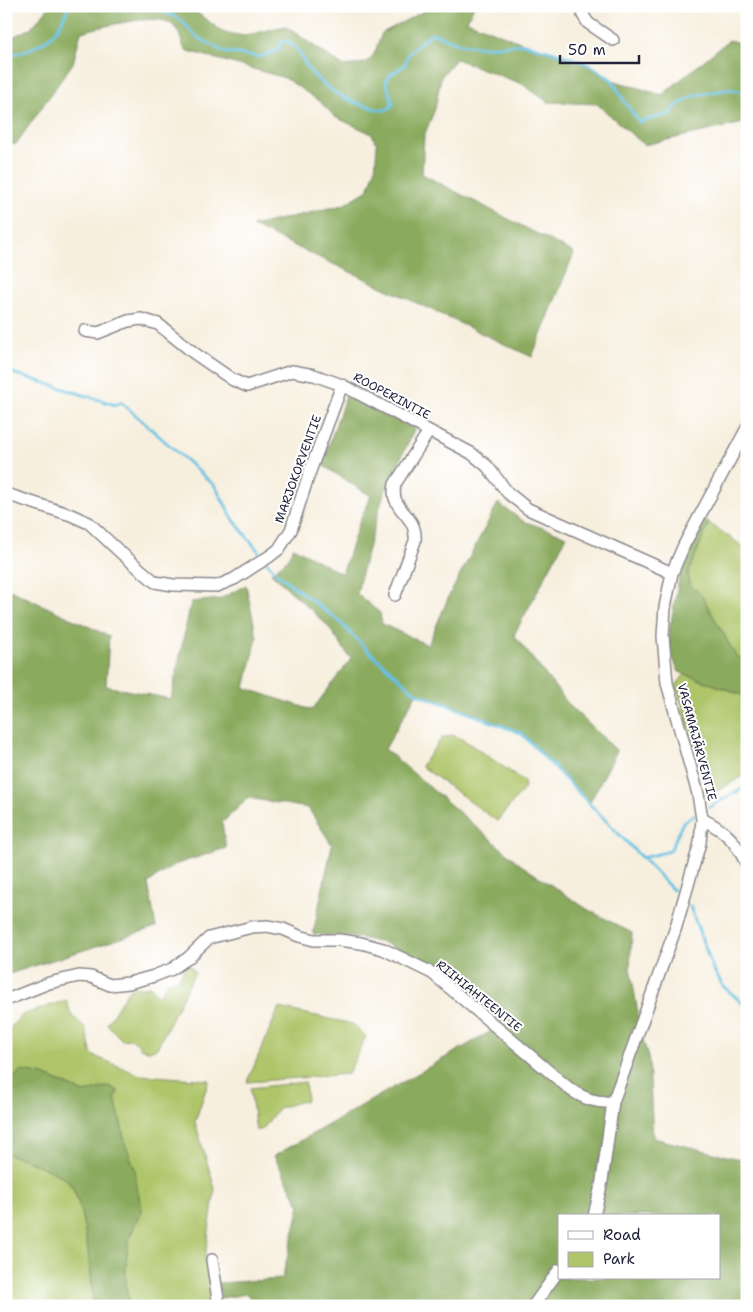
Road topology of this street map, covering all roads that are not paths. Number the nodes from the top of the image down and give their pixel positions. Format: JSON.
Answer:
{"nodes":[{"id":1,"x":584,"y":6,"type":"edge"},
{"id":2,"x":613,"y":40,"type":"dead end"},
{"id":3,"x":85,"y":331,"type":"dead end"},
{"id":4,"x":342,"y":385,"type":"junction"},
{"id":5,"x":747,"y":428,"type":"edge"},
{"id":6,"x":429,"y":432,"type":"junction"},
{"id":7,"x":6,"y":494,"type":"edge"},
{"id":8,"x":672,"y":573,"type":"junction"},
{"id":9,"x":395,"y":595,"type":"dead end"},
{"id":10,"x":702,"y":819,"type":"junction"},
{"id":11,"x":747,"y":865,"type":"edge"},
{"id":12,"x":6,"y":1000,"type":"edge"},
{"id":13,"x":613,"y":1102,"type":"junction"},
{"id":14,"x":594,"y":1214,"type":"edge"},
{"id":15,"x":212,"y":1260,"type":"dead end"},
{"id":16,"x":558,"y":1271,"type":"edge"},
{"id":17,"x":218,"y":1306,"type":"edge"},
{"id":18,"x":533,"y":1306,"type":"edge"}],
"edges":[{"from":1,"to":2,"type":"street"},
{"from":3,"to":4,"type":"street","name":"ROOPERINTIE"},
{"from":4,"to":6,"type":"street","name":"ROOPERINTIE"},
{"from":4,"to":7,"type":"street","name":"MARJOKORVENTIE"},
{"from":5,"to":8,"type":"street","name":"VASAMAJÄRVENTIE"},
{"from":6,"to":8,"type":"street","name":"ROOPERINTIE"},
{"from":6,"to":9,"type":"street"},
{"from":8,"to":10,"type":"street","name":"VASAMAJÄRVENTIE"},
{"from":10,"to":11,"type":"street"},
{"from":10,"to":13,"type":"street","name":"VASAMAJÄRVENTIE"},
{"from":12,"to":13,"type":"street","name":"RIIHIAHTEENTIE"},
{"from":13,"to":14,"type":"street","name":"VASAMAJÄRVENTIE"},
{"from":15,"to":17,"type":"street"},
{"from":16,"to":18,"type":"street"}]}
